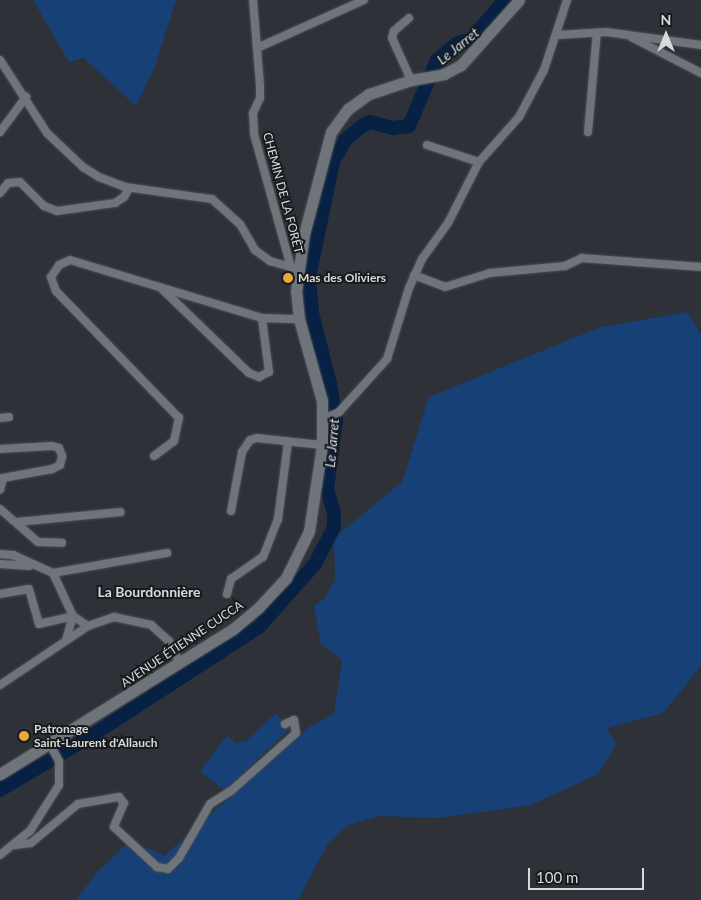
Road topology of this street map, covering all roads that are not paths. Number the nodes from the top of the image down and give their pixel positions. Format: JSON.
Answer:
{"nodes":[{"id":1,"x":253,"y":0,"type":"edge"},
{"id":2,"x":364,"y":0,"type":"edge"},
{"id":3,"x":519,"y":0,"type":"edge"},
{"id":4,"x":567,"y":0,"type":"edge"},
{"id":5,"x":409,"y":18,"type":"dead end"},
{"id":6,"x":597,"y":32,"type":"junction"},
{"id":7,"x":558,"y":35,"type":"junction"},
{"id":8,"x":627,"y":35,"type":"junction"},
{"id":9,"x":701,"y":44,"type":"edge"},
{"id":10,"x":257,"y":48,"type":"junction"},
{"id":11,"x":0,"y":60,"type":"edge"},
{"id":12,"x":701,"y":73,"type":"edge"},
{"id":13,"x":416,"y":79,"type":"junction"},
{"id":14,"x":26,"y":97,"type":"junction"},
{"id":15,"x":0,"y":132,"type":"edge"},
{"id":16,"x":588,"y":132,"type":"dead end"},
{"id":17,"x":427,"y":145,"type":"dead end"},
{"id":18,"x":479,"y":162,"type":"junction"},
{"id":19,"x":2,"y":187,"type":"edge"},
{"id":20,"x":129,"y":188,"type":"junction"},
{"id":21,"x":701,"y":267,"type":"edge"},
{"id":22,"x":294,"y":268,"type":"junction"},
{"id":23,"x":414,"y":275,"type":"junction"},
{"id":24,"x":159,"y":287,"type":"junction"},
{"id":25,"x":262,"y":318,"type":"junction"},
{"id":26,"x":299,"y":319,"type":"junction"},
{"id":27,"x":9,"y":416,"type":"dead end"},
{"id":28,"x":0,"y":418,"type":"edge"},
{"id":29,"x":327,"y":418,"type":"junction"},
{"id":30,"x":288,"y":442,"type":"junction"},
{"id":31,"x":322,"y":445,"type":"junction"},
{"id":32,"x":0,"y":449,"type":"edge"},
{"id":33,"x":154,"y":456,"type":"dead end"},
{"id":34,"x":1,"y":478,"type":"edge"},
{"id":35,"x":0,"y":490,"type":"edge"},
{"id":36,"x":0,"y":509,"type":"edge"},
{"id":37,"x":231,"y":511,"type":"dead end"},
{"id":38,"x":121,"y":512,"type":"dead end"},
{"id":39,"x":17,"y":522,"type":"junction"},
{"id":40,"x":62,"y":543,"type":"dead end"},
{"id":41,"x":167,"y":553,"type":"dead end"},
{"id":42,"x":0,"y":554,"type":"edge"},
{"id":43,"x":0,"y":564,"type":"edge"},
{"id":44,"x":36,"y":568,"type":"junction"},
{"id":45,"x":54,"y":573,"type":"junction"},
{"id":46,"x":0,"y":594,"type":"edge"},
{"id":47,"x":227,"y":594,"type":"dead end"},
{"id":48,"x":73,"y":616,"type":"junction"},
{"id":49,"x":88,"y":626,"type":"junction"},
{"id":50,"x":65,"y":641,"type":"junction"},
{"id":51,"x":180,"y":664,"type":"junction"},
{"id":52,"x":0,"y":685,"type":"edge"},
{"id":53,"x":285,"y":724,"type":"dead end"},
{"id":54,"x":52,"y":748,"type":"junction"},
{"id":55,"x":0,"y":774,"type":"edge"},
{"id":56,"x":15,"y":845,"type":"junction"},
{"id":57,"x":0,"y":855,"type":"edge"}],
"edges":[{"from":1,"to":10,"type":"street","name":"CHEMIN DE LA FORÊT"},
{"from":2,"to":10,"type":"street"},
{"from":3,"to":13,"type":"main road","name":"AVENUE ÉTIENNE CUCCA"},
{"from":4,"to":7,"type":"street"},
{"from":5,"to":13,"type":"street"},
{"from":6,"to":7,"type":"street"},
{"from":6,"to":8,"type":"street"},
{"from":6,"to":16,"type":"street"},
{"from":7,"to":18,"type":"street"},
{"from":8,"to":9,"type":"street"},
{"from":8,"to":12,"type":"street"},
{"from":10,"to":22,"type":"street","name":"CHEMIN DE LA FORÊT"},
{"from":11,"to":14,"type":"street"},
{"from":13,"to":22,"type":"main road","name":"AVENUE ÉTIENNE CUCCA"},
{"from":14,"to":15,"type":"street"},
{"from":14,"to":20,"type":"street"},
{"from":17,"to":18,"type":"street"},
{"from":18,"to":23,"type":"street"},
{"from":19,"to":20,"type":"street"},
{"from":20,"to":22,"type":"street"},
{"from":21,"to":23,"type":"street"},
{"from":22,"to":26,"type":"main road","name":"AVENUE ÉTIENNE CUCCA"},
{"from":23,"to":29,"type":"street"},
{"from":24,"to":25,"type":"street"},
{"from":24,"to":25,"type":"street"},
{"from":24,"to":33,"type":"street"},
{"from":25,"to":26,"type":"street"},
{"from":26,"to":29,"type":"main road","name":"AVENUE ÉTIENNE CUCCA"},
{"from":27,"to":28,"type":"street"},
{"from":29,"to":31,"type":"main road","name":"AVENUE ÉTIENNE CUCCA"},
{"from":30,"to":31,"type":"street"},
{"from":30,"to":37,"type":"street"},
{"from":30,"to":47,"type":"street"},
{"from":31,"to":51,"type":"main road","name":"AVENUE ÉTIENNE CUCCA"},
{"from":32,"to":34,"type":"street"},
{"from":34,"to":35,"type":"street"},
{"from":36,"to":39,"type":"street"},
{"from":38,"to":39,"type":"street"},
{"from":39,"to":40,"type":"street"},
{"from":41,"to":45,"type":"street"},
{"from":42,"to":44,"type":"street"},
{"from":43,"to":44,"type":"street"},
{"from":44,"to":45,"type":"street"},
{"from":45,"to":48,"type":"street"},
{"from":46,"to":48,"type":"street"},
{"from":48,"to":49,"type":"street"},
{"from":48,"to":50,"type":"street"},
{"from":49,"to":50,"type":"street"},
{"from":49,"to":51,"type":"street"},
{"from":50,"to":52,"type":"street"},
{"from":51,"to":54,"type":"main road","name":"AVENUE ÉTIENNE CUCCA"},
{"from":53,"to":56,"type":"street"},
{"from":54,"to":55,"type":"main road","name":"AVENUE ÉTIENNE CUCCA"},
{"from":54,"to":56,"type":"street"},
{"from":56,"to":57,"type":"street"}]}
